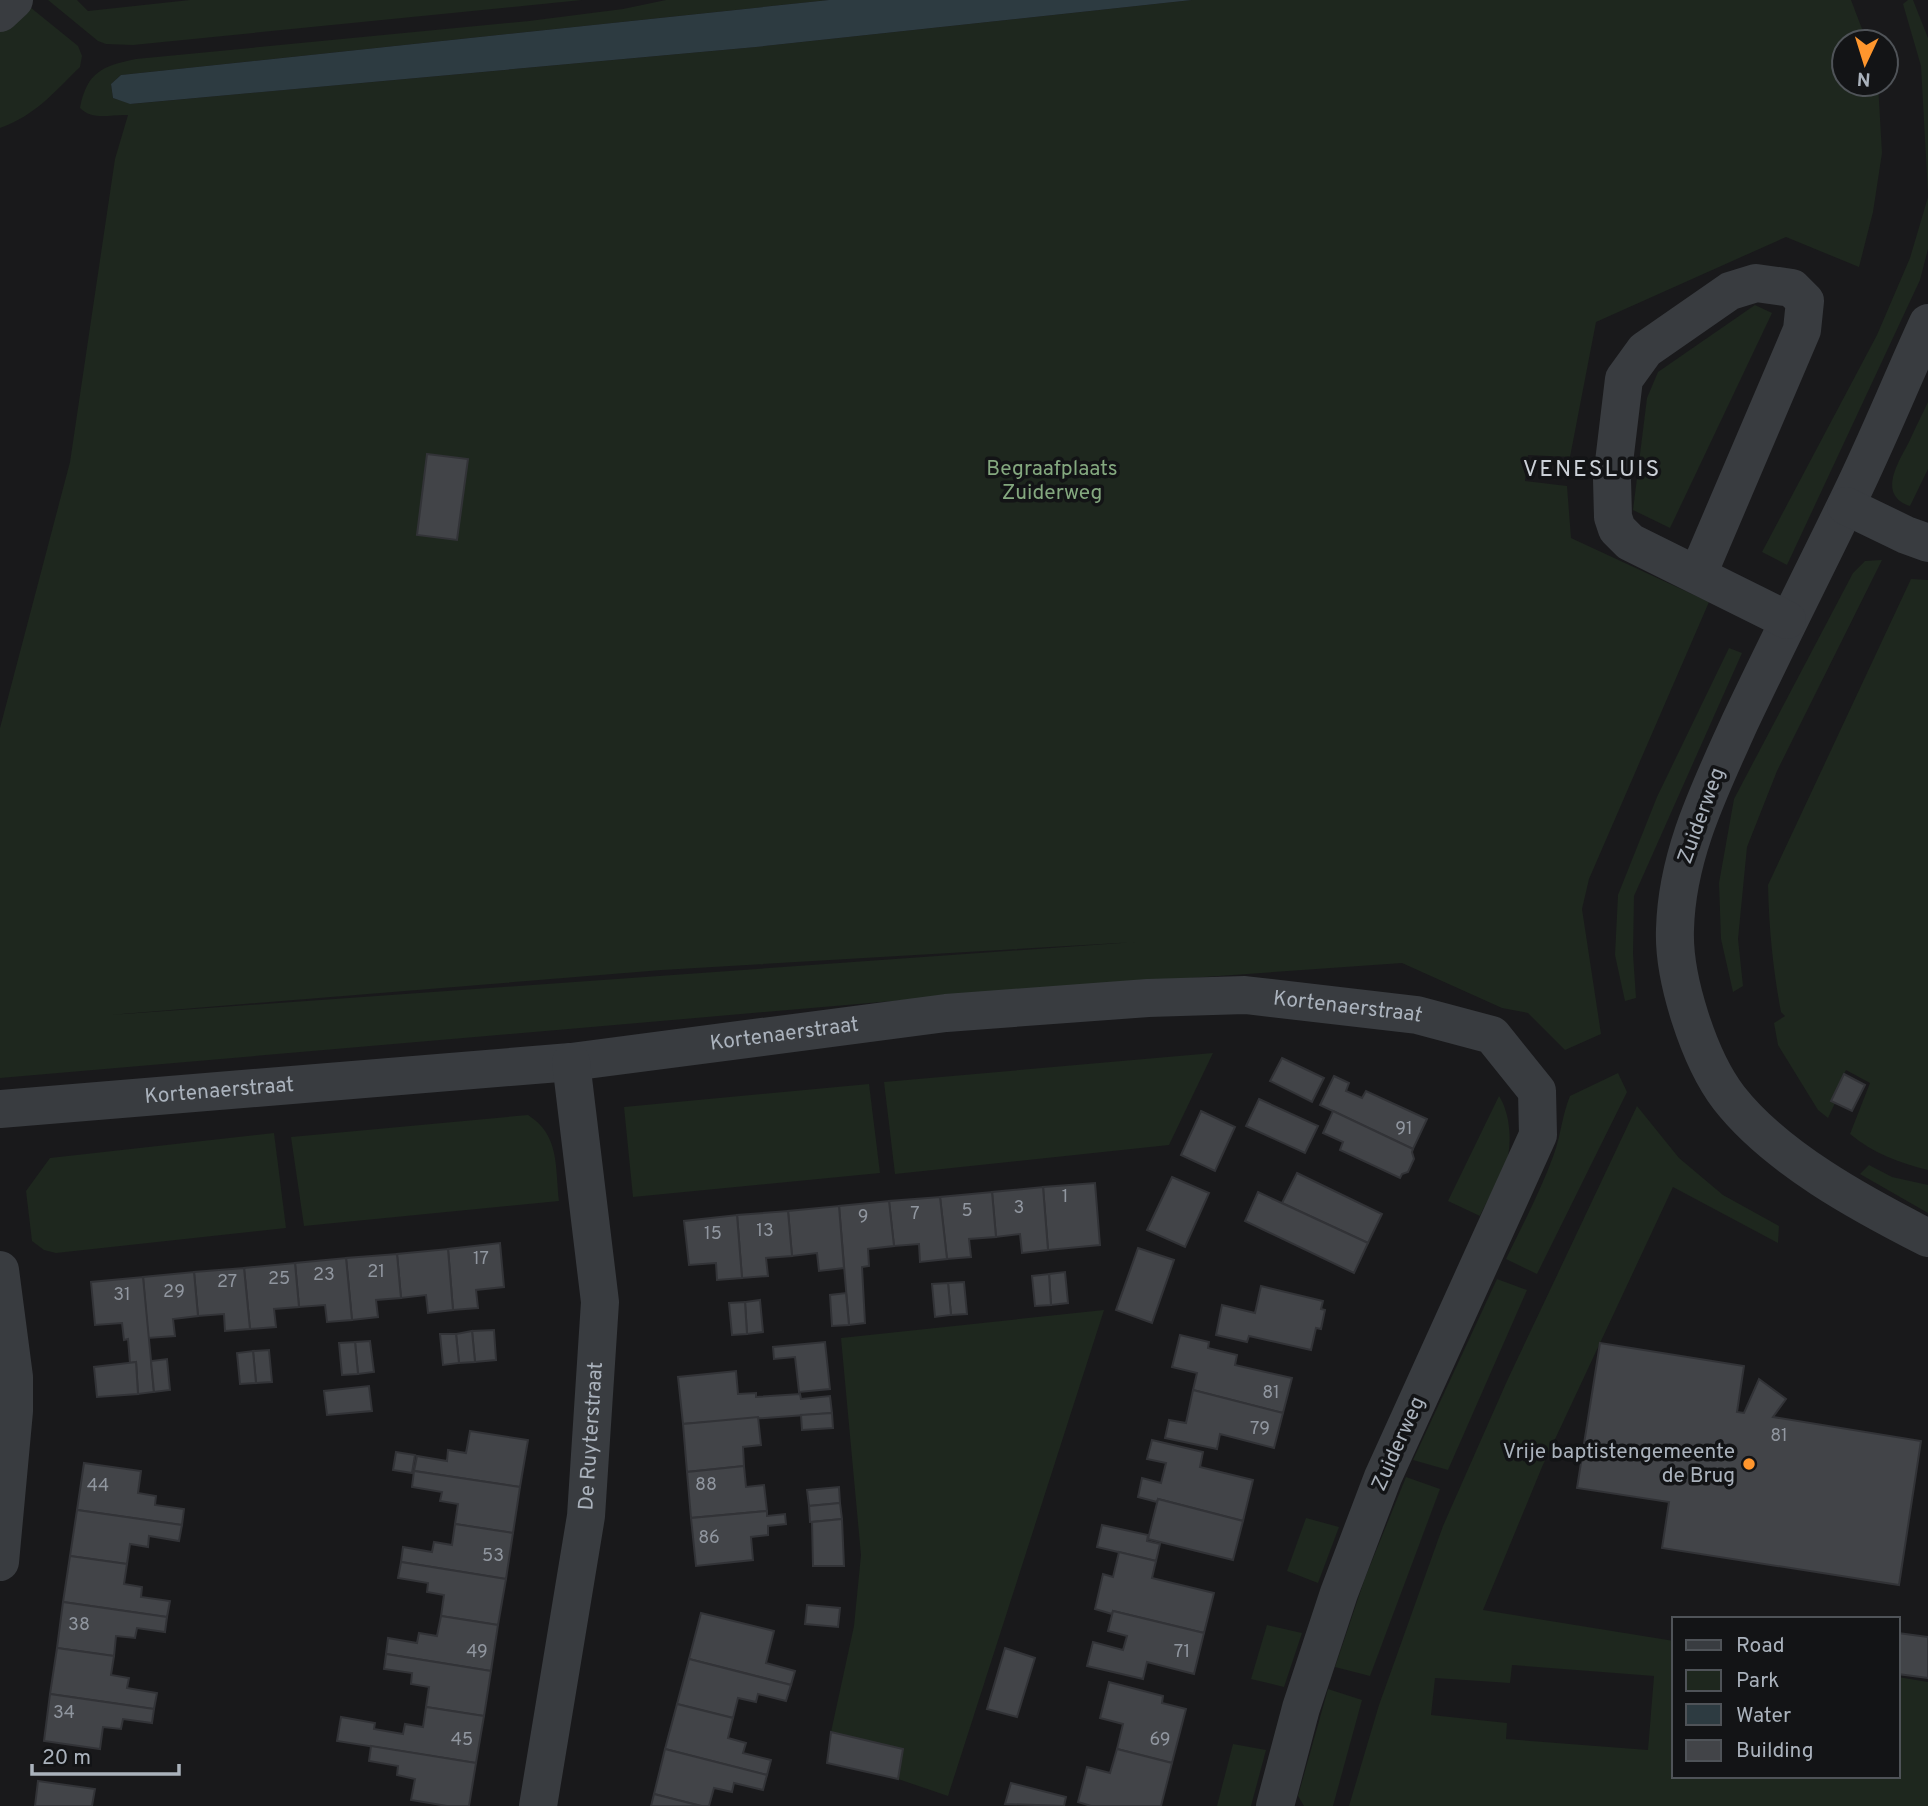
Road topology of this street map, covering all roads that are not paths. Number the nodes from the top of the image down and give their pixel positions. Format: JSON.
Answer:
{"nodes":[{"id":1,"x":14,"y":0,"type":"edge"},
{"id":2,"x":0,"y":13,"type":"edge"},
{"id":3,"x":1928,"y":323,"type":"edge"},
{"id":4,"x":1846,"y":506,"type":"junction"},
{"id":5,"x":1928,"y":542,"type":"edge"},
{"id":6,"x":1698,"y":574,"type":"junction"},
{"id":7,"x":1787,"y":620,"type":"junction"},
{"id":8,"x":571,"y":1062,"type":"junction"},
{"id":9,"x":1537,"y":1091,"type":"joint"},
{"id":10,"x":0,"y":1109,"type":"edge"},
{"id":11,"x":1928,"y":1238,"type":"edge"},
{"id":12,"x":0,"y":1270,"type":"edge"},
{"id":13,"x":0,"y":1562,"type":"edge"},
{"id":14,"x":538,"y":1806,"type":"edge"},
{"id":15,"x":1275,"y":1806,"type":"edge"}],
"edges":[{"from":1,"to":2,"type":"street"},
{"from":3,"to":4,"type":"street","name":"Zuiderweg"},
{"from":4,"to":5,"type":"street"},
{"from":4,"to":7,"type":"street","name":"Zuiderweg"},
{"from":6,"to":6,"type":"street"},
{"from":6,"to":7,"type":"street"},
{"from":7,"to":11,"type":"street","name":"Zuiderweg"},
{"from":8,"to":9,"type":"street","name":"Kortenaerstraat"},
{"from":8,"to":10,"type":"street","name":"Kortenaerstraat"},
{"from":8,"to":14,"type":"street","name":"De Ruyterstraat"},
{"from":9,"to":15,"type":"street","name":"Zuiderweg"},
{"from":12,"to":13,"type":"street"}]}
